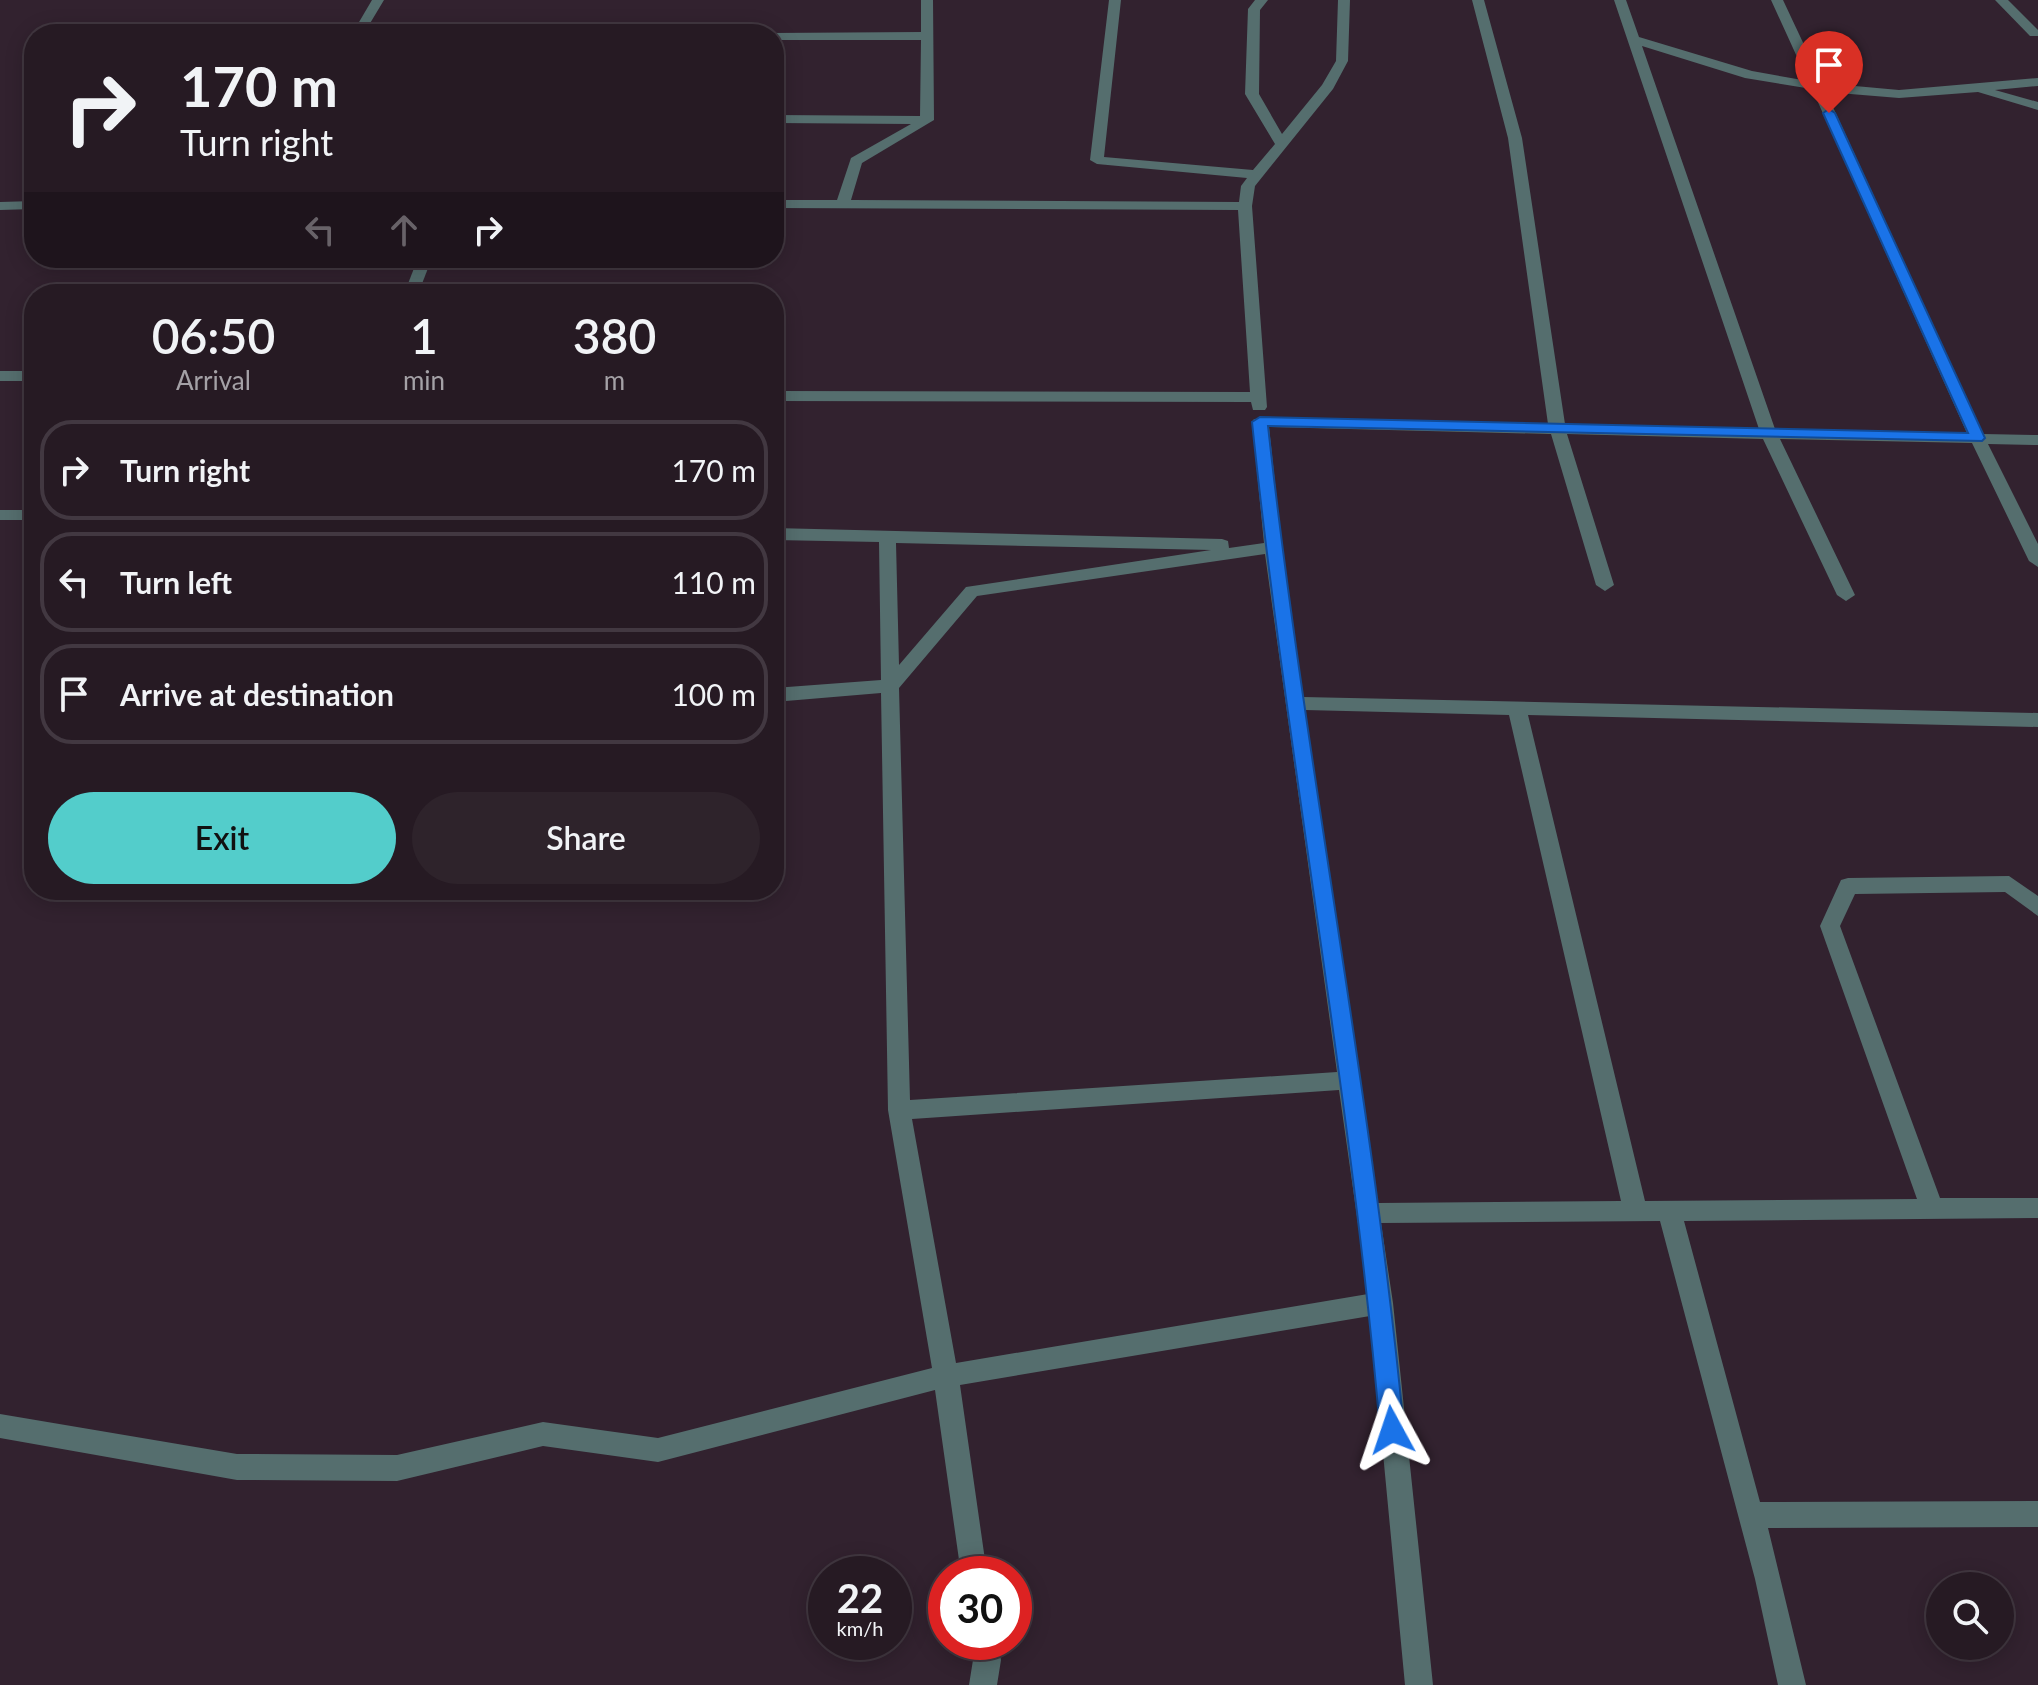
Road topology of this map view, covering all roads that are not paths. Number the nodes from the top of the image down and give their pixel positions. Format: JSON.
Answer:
{"nodes":[{"id":1,"x":378,"y":0,"type":"edge"},
{"id":2,"x":927,"y":0,"type":"edge"},
{"id":3,"x":1115,"y":0,"type":"edge"},
{"id":4,"x":1262,"y":0,"type":"edge"},
{"id":5,"x":1344,"y":0,"type":"edge"},
{"id":6,"x":1478,"y":0,"type":"edge"},
{"id":7,"x":1620,"y":0,"type":"edge"},
{"id":8,"x":1777,"y":0,"type":"edge"},
{"id":9,"x":2001,"y":0,"type":"edge"},
{"id":10,"x":364,"y":24,"type":"edge"},
{"id":11,"x":2034,"y":33,"type":"dead end"},
{"id":12,"x":784,"y":36,"type":"edge"},
{"id":13,"x":927,"y":36,"type":"junction"},
{"id":14,"x":1633,"y":39,"type":"junction"},
{"id":15,"x":2038,"y":82,"type":"edge"},
{"id":16,"x":1817,"y":86,"type":"junction"},
{"id":17,"x":1972,"y":87,"type":"junction"},
{"id":18,"x":2038,"y":106,"type":"edge"},
{"id":19,"x":784,"y":119,"type":"edge"},
{"id":20,"x":927,"y":120,"type":"junction"},
{"id":21,"x":1282,"y":145,"type":"junction"},
{"id":22,"x":1258,"y":175,"type":"junction"},
{"id":23,"x":843,"y":203,"type":"junction"},
{"id":24,"x":784,"y":204,"type":"edge"},
{"id":25,"x":24,"y":205,"type":"edge"},
{"id":26,"x":0,"y":206,"type":"edge"},
{"id":27,"x":1245,"y":206,"type":"junction"},
{"id":28,"x":0,"y":376,"type":"edge"},
{"id":29,"x":24,"y":376,"type":"edge"},
{"id":30,"x":784,"y":396,"type":"edge"},
{"id":31,"x":1258,"y":397,"type":"junction"},
{"id":32,"x":1260,"y":422,"type":"junction"},
{"id":33,"x":1557,"y":427,"type":"junction"},
{"id":34,"x":1769,"y":434,"type":"junction"},
{"id":35,"x":1977,"y":438,"type":"junction"},
{"id":36,"x":2038,"y":440,"type":"edge"},
{"id":37,"x":0,"y":515,"type":"edge"},
{"id":38,"x":24,"y":515,"type":"edge"},
{"id":39,"x":784,"y":534,"type":"edge"},
{"id":40,"x":887,"y":537,"type":"junction"},
{"id":41,"x":1273,"y":547,"type":"junction"},
{"id":42,"x":2038,"y":561,"type":"edge"},
{"id":43,"x":1605,"y":585,"type":"dead end"},
{"id":44,"x":1846,"y":595,"type":"dead end"},
{"id":45,"x":891,"y":686,"type":"junction"},
{"id":46,"x":784,"y":694,"type":"edge"},
{"id":47,"x":1295,"y":703,"type":"junction"},
{"id":48,"x":1517,"y":708,"type":"junction"},
{"id":49,"x":2038,"y":720,"type":"edge"},
{"id":50,"x":2038,"y":908,"type":"edge"},
{"id":51,"x":1351,"y":1080,"type":"junction"},
{"id":52,"x":899,"y":1110,"type":"junction"},
{"id":53,"x":2038,"y":1208,"type":"edge"},
{"id":54,"x":1932,"y":1209,"type":"junction"},
{"id":55,"x":1367,"y":1213,"type":"junction"},
{"id":56,"x":1636,"y":1213,"type":"junction"},
{"id":57,"x":1670,"y":1213,"type":"junction"},
{"id":58,"x":1381,"y":1303,"type":"junction"},
{"id":59,"x":946,"y":1376,"type":"junction"},
{"id":60,"x":0,"y":1426,"type":"edge"},
{"id":61,"x":2038,"y":1514,"type":"edge"},
{"id":62,"x":1751,"y":1515,"type":"junction"},
{"id":63,"x":971,"y":1556,"type":"edge"},
{"id":64,"x":987,"y":1660,"type":"edge"},
{"id":65,"x":983,"y":1685,"type":"edge"},
{"id":66,"x":1419,"y":1685,"type":"edge"},
{"id":67,"x":1792,"y":1685,"type":"edge"}],
"edges":[{"from":1,"to":10,"type":"street"},
{"from":2,"to":13,"type":"street"},
{"from":3,"to":22,"type":"street"},
{"from":4,"to":21,"type":"street"},
{"from":5,"to":21,"type":"street"},
{"from":6,"to":33,"type":"street"},
{"from":7,"to":14,"type":"street"},
{"from":8,"to":16,"type":"street"},
{"from":9,"to":11,"type":"street"},
{"from":12,"to":13,"type":"street"},
{"from":13,"to":20,"type":"street"},
{"from":14,"to":16,"type":"street"},
{"from":14,"to":34,"type":"street"},
{"from":15,"to":17,"type":"street"},
{"from":16,"to":17,"type":"street"},
{"from":16,"to":35,"type":"street"},
{"from":17,"to":18,"type":"street"},
{"from":19,"to":20,"type":"street"},
{"from":20,"to":23,"type":"street"},
{"from":21,"to":22,"type":"street"},
{"from":22,"to":27,"type":"street"},
{"from":23,"to":24,"type":"street"},
{"from":23,"to":27,"type":"street"},
{"from":25,"to":26,"type":"street"},
{"from":27,"to":31,"type":"street"},
{"from":28,"to":29,"type":"street"},
{"from":30,"to":31,"type":"street"},
{"from":31,"to":32,"type":"street"},
{"from":32,"to":33,"type":"street"},
{"from":32,"to":41,"type":"street"},
{"from":33,"to":34,"type":"street"},
{"from":33,"to":43,"type":"street"},
{"from":34,"to":35,"type":"street"},
{"from":34,"to":44,"type":"street"},
{"from":35,"to":36,"type":"street"},
{"from":35,"to":42,"type":"street"},
{"from":37,"to":38,"type":"street"},
{"from":39,"to":40,"type":"street"},
{"from":40,"to":41,"type":"street"},
{"from":40,"to":45,"type":"street"},
{"from":41,"to":45,"type":"street"},
{"from":41,"to":47,"type":"street"},
{"from":45,"to":46,"type":"street"},
{"from":45,"to":52,"type":"street"},
{"from":47,"to":48,"type":"street"},
{"from":47,"to":51,"type":"street"},
{"from":48,"to":49,"type":"street"},
{"from":48,"to":56,"type":"street"},
{"from":50,"to":54,"type":"street"},
{"from":51,"to":52,"type":"street"},
{"from":51,"to":55,"type":"street"},
{"from":52,"to":59,"type":"street"},
{"from":53,"to":54,"type":"street"},
{"from":54,"to":57,"type":"street"},
{"from":55,"to":56,"type":"street"},
{"from":55,"to":58,"type":"street"},
{"from":56,"to":57,"type":"street"},
{"from":57,"to":62,"type":"street"},
{"from":58,"to":59,"type":"street"},
{"from":58,"to":66,"type":"street"},
{"from":59,"to":60,"type":"street"},
{"from":59,"to":63,"type":"street"},
{"from":61,"to":62,"type":"street"},
{"from":62,"to":67,"type":"street"},
{"from":64,"to":65,"type":"street"}]}
